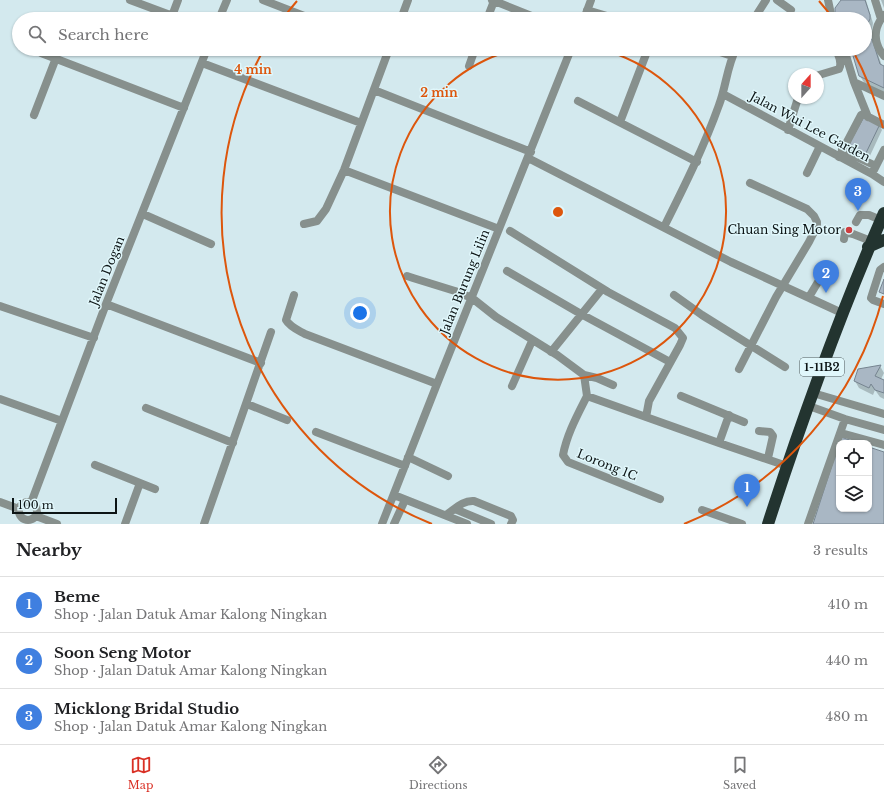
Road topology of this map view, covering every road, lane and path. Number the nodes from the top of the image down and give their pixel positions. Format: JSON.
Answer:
{"nodes":[{"id":1,"x":130,"y":0,"type":"edge"},
{"id":2,"x":178,"y":0,"type":"edge"},
{"id":3,"x":227,"y":0,"type":"edge"},
{"id":4,"x":263,"y":0,"type":"edge"},
{"id":5,"x":408,"y":0,"type":"edge"},
{"id":6,"x":493,"y":0,"type":"edge"},
{"id":7,"x":591,"y":0,"type":"edge"},
{"id":8,"x":766,"y":0,"type":"edge"},
{"id":9,"x":777,"y":0,"type":"edge"},
{"id":10,"x":828,"y":0,"type":"edge"},
{"id":11,"x":875,"y":0,"type":"edge"},
{"id":12,"x":588,"y":10,"type":"joint"},
{"id":13,"x":791,"y":10,"type":"dead end"},
{"id":14,"x":162,"y":12,"type":"edge"},
{"id":15,"x":174,"y":12,"type":"edge"},
{"id":16,"x":222,"y":12,"type":"edge"},
{"id":17,"x":294,"y":12,"type":"edge"},
{"id":18,"x":404,"y":12,"type":"edge"},
{"id":19,"x":489,"y":12,"type":"edge"},
{"id":20,"x":522,"y":12,"type":"edge"},
{"id":21,"x":594,"y":12,"type":"edge"},
{"id":22,"x":758,"y":12,"type":"edge"},
{"id":23,"x":831,"y":12,"type":"edge"},
{"id":24,"x":883,"y":17,"type":"edge"},
{"id":25,"x":50,"y":56,"type":"edge"},
{"id":26,"x":204,"y":56,"type":"edge"},
{"id":27,"x":386,"y":56,"type":"edge"},
{"id":28,"x":473,"y":56,"type":"edge"},
{"id":29,"x":569,"y":56,"type":"edge"},
{"id":30,"x":645,"y":56,"type":"edge"},
{"id":31,"x":733,"y":56,"type":"edge"},
{"id":32,"x":839,"y":56,"type":"edge"},
{"id":33,"x":846,"y":56,"type":"edge"},
{"id":34,"x":884,"y":56,"type":"edge"},
{"id":35,"x":56,"y":58,"type":"junction"},
{"id":36,"x":202,"y":63,"type":"junction"},
{"id":37,"x":469,"y":66,"type":"dead end"},
{"id":38,"x":824,"y":73,"type":"edge"},
{"id":39,"x":854,"y":82,"type":"junction"},
{"id":40,"x":374,"y":90,"type":"junction"},
{"id":41,"x":723,"y":94,"type":"junction"},
{"id":42,"x":884,"y":96,"type":"edge"},
{"id":43,"x":578,"y":101,"type":"dead end"},
{"id":44,"x":796,"y":104,"type":"edge"},
{"id":45,"x":184,"y":108,"type":"junction"},
{"id":46,"x":34,"y":115,"type":"dead end"},
{"id":47,"x":868,"y":117,"type":"junction"},
{"id":48,"x":620,"y":122,"type":"junction"},
{"id":49,"x":361,"y":123,"type":"junction"},
{"id":50,"x":884,"y":125,"type":"edge"},
{"id":51,"x":788,"y":130,"type":"junction"},
{"id":52,"x":820,"y":146,"type":"junction"},
{"id":53,"x":884,"y":150,"type":"edge"},
{"id":54,"x":840,"y":154,"type":"junction"},
{"id":55,"x":529,"y":155,"type":"junction"},
{"id":56,"x":697,"y":162,"type":"junction"},
{"id":57,"x":876,"y":166,"type":"junction"},
{"id":58,"x":344,"y":170,"type":"junction"},
{"id":59,"x":807,"y":173,"type":"dead end"},
{"id":60,"x":872,"y":174,"type":"junction"},
{"id":61,"x":884,"y":182,"type":"edge"},
{"id":62,"x":750,"y":183,"type":"dead end"},
{"id":63,"x":143,"y":214,"type":"junction"},
{"id":64,"x":883,"y":216,"type":"edge"},
{"id":65,"x":856,"y":222,"type":"dead end"},
{"id":66,"x":304,"y":224,"type":"dead end"},
{"id":67,"x":664,"y":227,"type":"junction"},
{"id":68,"x":499,"y":229,"type":"junction"},
{"id":69,"x":510,"y":231,"type":"dead end"},
{"id":70,"x":844,"y":240,"type":"dead end"},
{"id":71,"x":884,"y":240,"type":"edge"},
{"id":72,"x":211,"y":244,"type":"dead end"},
{"id":73,"x":870,"y":244,"type":"junction"},
{"id":74,"x":884,"y":267,"type":"edge"},
{"id":75,"x":507,"y":271,"type":"dead end"},
{"id":76,"x":407,"y":276,"type":"dead end"},
{"id":77,"x":821,"y":277,"type":"dead end"},
{"id":78,"x":784,"y":286,"type":"junction"},
{"id":79,"x":602,"y":289,"type":"junction"},
{"id":80,"x":294,"y":295,"type":"dead end"},
{"id":81,"x":674,"y":295,"type":"dead end"},
{"id":82,"x":809,"y":297,"type":"junction"},
{"id":83,"x":472,"y":298,"type":"junction"},
{"id":84,"x":106,"y":304,"type":"junction"},
{"id":85,"x":884,"y":304,"type":"edge"},
{"id":86,"x":0,"y":306,"type":"edge"},
{"id":87,"x":842,"y":313,"type":"junction"},
{"id":88,"x":581,"y":314,"type":"junction"},
{"id":89,"x":271,"y":332,"type":"dead end"},
{"id":90,"x":94,"y":338,"type":"junction"},
{"id":91,"x":532,"y":340,"type":"junction"},
{"id":92,"x":751,"y":346,"type":"junction"},
{"id":93,"x":552,"y":352,"type":"junction"},
{"id":94,"x":670,"y":362,"type":"junction"},
{"id":95,"x":261,"y":363,"type":"junction"},
{"id":96,"x":785,"y":367,"type":"dead end"},
{"id":97,"x":739,"y":369,"type":"dead end"},
{"id":98,"x":584,"y":375,"type":"junction"},
{"id":99,"x":437,"y":384,"type":"junction"},
{"id":100,"x":614,"y":385,"type":"dead end"},
{"id":101,"x":512,"y":386,"type":"dead end"},
{"id":102,"x":813,"y":393,"type":"junction"},
{"id":103,"x":587,"y":396,"type":"junction"},
{"id":104,"x":681,"y":396,"type":"dead end"},
{"id":105,"x":0,"y":399,"type":"edge"},
{"id":106,"x":247,"y":404,"type":"junction"},
{"id":107,"x":809,"y":406,"type":"junction"},
{"id":108,"x":146,"y":408,"type":"dead end"},
{"id":109,"x":884,"y":414,"type":"edge"},
{"id":110,"x":729,"y":415,"type":"junction"},
{"id":111,"x":646,"y":417,"type":"junction"},
{"id":112,"x":845,"y":419,"type":"junction"},
{"id":113,"x":287,"y":420,"type":"dead end"},
{"id":114,"x":62,"y":421,"type":"junction"},
{"id":115,"x":744,"y":422,"type":"dead end"},
{"id":116,"x":759,"y":430,"type":"dead end"},
{"id":117,"x":884,"y":430,"type":"edge"},
{"id":118,"x":316,"y":432,"type":"dead end"},
{"id":119,"x":841,"y":433,"type":"junction"},
{"id":120,"x":233,"y":443,"type":"junction"},
{"id":121,"x":719,"y":443,"type":"junction"},
{"id":122,"x":884,"y":445,"type":"edge"},
{"id":123,"x":408,"y":457,"type":"junction"},
{"id":124,"x":768,"y":458,"type":"junction"},
{"id":125,"x":95,"y":465,"type":"dead end"},
{"id":126,"x":405,"y":466,"type":"junction"},
{"id":127,"x":787,"y":466,"type":"junction"},
{"id":128,"x":448,"y":476,"type":"dead end"},
{"id":129,"x":140,"y":483,"type":"junction"},
{"id":130,"x":155,"y":489,"type":"dead end"},
{"id":131,"x":394,"y":495,"type":"junction"},
{"id":132,"x":660,"y":499,"type":"dead end"},
{"id":133,"x":405,"y":500,"type":"junction"},
{"id":134,"x":0,"y":502,"type":"edge"},
{"id":135,"x":31,"y":503,"type":"junction"},
{"id":136,"x":19,"y":509,"type":"junction"},
{"id":137,"x":455,"y":509,"type":"junction"},
{"id":138,"x":702,"y":510,"type":"dead end"},
{"id":139,"x":446,"y":515,"type":"junction"},
{"id":140,"x":36,"y":516,"type":"junction"},
{"id":141,"x":24,"y":522,"type":"edge"},
{"id":142,"x":57,"y":524,"type":"edge"},
{"id":143,"x":126,"y":524,"type":"edge"},
{"id":144,"x":204,"y":524,"type":"edge"},
{"id":145,"x":383,"y":524,"type":"edge"},
{"id":146,"x":394,"y":524,"type":"edge"},
{"id":147,"x":467,"y":524,"type":"edge"},
{"id":148,"x":491,"y":524,"type":"edge"},
{"id":149,"x":511,"y":524,"type":"edge"},
{"id":150,"x":742,"y":524,"type":"edge"},
{"id":151,"x":768,"y":524,"type":"edge"},
{"id":152,"x":808,"y":524,"type":"edge"}],
"edges":[{"from":1,"to":14,"type":"street"},
{"from":2,"to":15,"type":"street"},
{"from":3,"to":16,"type":"street"},
{"from":4,"to":17,"type":"street"},
{"from":5,"to":18,"type":"street"},
{"from":6,"to":19,"type":"street"},
{"from":6,"to":20,"type":"street"},
{"from":7,"to":12,"type":"street"},
{"from":8,"to":22,"type":"street"},
{"from":9,"to":13,"type":"street"},
{"from":10,"to":23,"type":"street"},
{"from":11,"to":24,"type":"street"},
{"from":12,"to":21,"type":"street"},
{"from":24,"to":34,"type":"street"},
{"from":25,"to":35,"type":"street"},
{"from":26,"to":36,"type":"street","name":"Jalan Dogan"},
{"from":27,"to":40,"type":"street"},
{"from":28,"to":37,"type":"street"},
{"from":29,"to":55,"type":"street","name":"Jalan Burung Lilin"},
{"from":30,"to":48,"type":"street"},
{"from":31,"to":41,"type":"street"},
{"from":32,"to":38,"type":"street"},
{"from":33,"to":39,"type":"street"},
{"from":35,"to":45,"type":"street"},
{"from":35,"to":46,"type":"street"},
{"from":36,"to":45,"type":"street","name":"Jalan Dogan"},
{"from":36,"to":49,"type":"street"},
{"from":39,"to":42,"type":"street"},
{"from":39,"to":47,"type":"street"},
{"from":40,"to":49,"type":"street"},
{"from":40,"to":55,"type":"street"},
{"from":41,"to":51,"type":"street","name":"Jalan Wui Lee Garden"},
{"from":41,"to":56,"type":"street"},
{"from":43,"to":48,"type":"street"},
{"from":44,"to":51,"type":"street"},
{"from":45,"to":63,"type":"street","name":"Jalan Dogan"},
{"from":47,"to":50,"type":"street"},
{"from":47,"to":54,"type":"street"},
{"from":48,"to":56,"type":"street"},
{"from":49,"to":58,"type":"street"},
{"from":51,"to":52,"type":"street","name":"Jalan Wui Lee Garden"},
{"from":52,"to":54,"type":"street","name":"Jalan Wui Lee Garden"},
{"from":52,"to":59,"type":"street"},
{"from":53,"to":57,"type":"street"},
{"from":54,"to":57,"type":"street"},
{"from":54,"to":60,"type":"street","name":"Jalan Wui Lee Garden"},
{"from":55,"to":67,"type":"street"},
{"from":55,"to":68,"type":"street","name":"Jalan Burung Lilin"},
{"from":56,"to":67,"type":"street"},
{"from":57,"to":60,"type":"street"},
{"from":58,"to":66,"type":"street"},
{"from":58,"to":68,"type":"street"},
{"from":60,"to":61,"type":"street","name":"Jalan Wui Lee Garden"},
{"from":62,"to":78,"type":"street"},
{"from":63,"to":72,"type":"street"},
{"from":63,"to":84,"type":"street","name":"Jalan Dogan"},
{"from":64,"to":65,"type":"street"},
{"from":64,"to":73,"type":"highway","number":"1-11B2"},
{"from":67,"to":78,"type":"street"},
{"from":68,"to":83,"type":"street","name":"Jalan Burung Lilin"},
{"from":69,"to":79,"type":"street"},
{"from":70,"to":73,"type":"street"},
{"from":71,"to":73,"type":"highway"},
{"from":73,"to":87,"type":"highway","number":"1-11B2"},
{"from":74,"to":85,"type":"street"},
{"from":75,"to":88,"type":"street"},
{"from":76,"to":83,"type":"street"},
{"from":77,"to":82,"type":"street"},
{"from":78,"to":82,"type":"street"},
{"from":78,"to":92,"type":"street"},
{"from":79,"to":88,"type":"street"},
{"from":79,"to":94,"type":"street"},
{"from":80,"to":99,"type":"street"},
{"from":81,"to":92,"type":"street"},
{"from":82,"to":87,"type":"street"},
{"from":83,"to":91,"type":"street"},
{"from":83,"to":99,"type":"street","name":"Jalan Burung Lilin"},
{"from":84,"to":90,"type":"street","name":"Jalan Dogan"},
{"from":84,"to":95,"type":"street"},
{"from":86,"to":90,"type":"street"},
{"from":87,"to":102,"type":"highway","number":"1-11B2"},
{"from":88,"to":93,"type":"street"},
{"from":88,"to":94,"type":"street"},
{"from":89,"to":95,"type":"street"},
{"from":90,"to":114,"type":"street","name":"Jalan Dogan"},
{"from":91,"to":93,"type":"street"},
{"from":91,"to":101,"type":"street"},
{"from":92,"to":96,"type":"street"},
{"from":92,"to":97,"type":"street"},
{"from":93,"to":98,"type":"street"},
{"from":94,"to":111,"type":"street"},
{"from":95,"to":106,"type":"street"},
{"from":98,"to":100,"type":"street"},
{"from":98,"to":103,"type":"street"},
{"from":99,"to":123,"type":"street","name":"Jalan Burung Lilin"},
{"from":102,"to":107,"type":"highway","number":"1-11B2"},
{"from":102,"to":109,"type":"street"},
{"from":103,"to":111,"type":"street"},
{"from":103,"to":132,"type":"street","name":"Lorong 1C"},
{"from":104,"to":110,"type":"street"},
{"from":105,"to":114,"type":"street"},
{"from":106,"to":113,"type":"street"},
{"from":106,"to":120,"type":"street"},
{"from":107,"to":112,"type":"street"},
{"from":107,"to":127,"type":"highway","number":"1-11B2"},
{"from":108,"to":120,"type":"street"},
{"from":110,"to":115,"type":"street"},
{"from":110,"to":121,"type":"street"},
{"from":111,"to":121,"type":"street"},
{"from":112,"to":117,"type":"street"},
{"from":112,"to":119,"type":"street"},
{"from":114,"to":135,"type":"street","name":"Jalan Dogan"},
{"from":116,"to":124,"type":"street"},
{"from":118,"to":126,"type":"street"},
{"from":119,"to":122,"type":"street"},
{"from":119,"to":152,"type":"street"},
{"from":120,"to":144,"type":"street"},
{"from":121,"to":124,"type":"street"},
{"from":123,"to":126,"type":"street","name":"Jalan Burung Lilin"},
{"from":123,"to":128,"type":"street"},
{"from":124,"to":127,"type":"street"},
{"from":125,"to":129,"type":"street"},
{"from":126,"to":131,"type":"street","name":"Jalan Burung Lilin"},
{"from":127,"to":151,"type":"highway","number":"1-11B2"},
{"from":129,"to":130,"type":"street"},
{"from":129,"to":143,"type":"street"},
{"from":131,"to":133,"type":"street"},
{"from":131,"to":145,"type":"street","name":"Jalan Burung Lilin"},
{"from":133,"to":139,"type":"street"},
{"from":133,"to":146,"type":"street"},
{"from":134,"to":136,"type":"street"},
{"from":135,"to":136,"type":"street"},
{"from":135,"to":140,"type":"street"},
{"from":136,"to":141,"type":"street"},
{"from":137,"to":139,"type":"street"},
{"from":137,"to":148,"type":"street"},
{"from":137,"to":149,"type":"street"},
{"from":138,"to":150,"type":"street"},
{"from":139,"to":147,"type":"street"},
{"from":140,"to":141,"type":"street"},
{"from":140,"to":142,"type":"street"}]}
